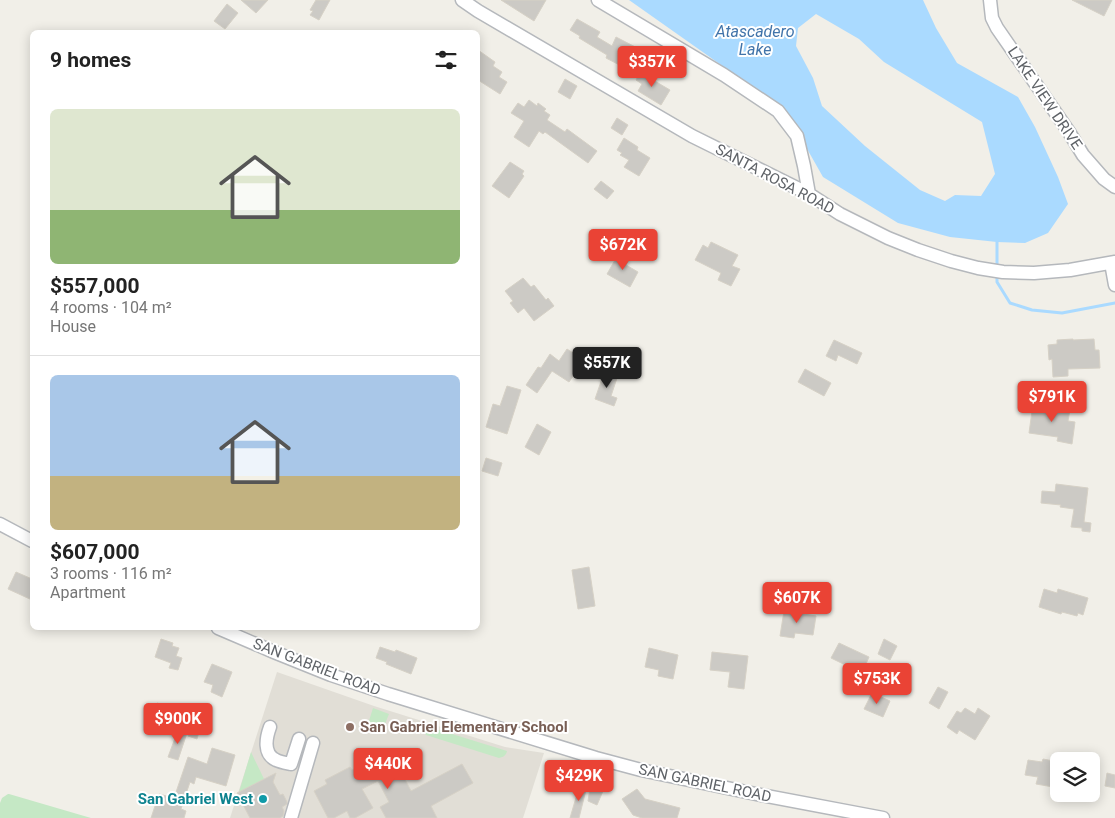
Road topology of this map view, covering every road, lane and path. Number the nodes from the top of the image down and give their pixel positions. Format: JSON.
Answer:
{"nodes":[{"id":1,"x":462,"y":0,"type":"edge"},
{"id":2,"x":598,"y":0,"type":"edge"},
{"id":3,"x":990,"y":0,"type":"edge"},
{"id":4,"x":1115,"y":187,"type":"edge"},
{"id":5,"x":809,"y":194,"type":"junction"},
{"id":6,"x":1113,"y":262,"type":"edge"},
{"id":7,"x":1115,"y":285,"type":"edge"},
{"id":8,"x":0,"y":524,"type":"edge"},
{"id":9,"x":30,"y":540,"type":"edge"},
{"id":10,"x":223,"y":630,"type":"edge"},
{"id":11,"x":270,"y":727,"type":"dead end"},
{"id":12,"x":299,"y":739,"type":"dead end"},
{"id":13,"x":313,"y":743,"type":"dead end"},
{"id":14,"x":291,"y":818,"type":"edge"},
{"id":15,"x":883,"y":818,"type":"edge"}],
"edges":[{"from":1,"to":5,"type":"street","name":"SANTA ROSA ROAD"},
{"from":2,"to":5,"type":"street"},
{"from":3,"to":4,"type":"street","name":"LAKE VIEW DRIVE"},
{"from":5,"to":6,"type":"street","name":"SANTA ROSA ROAD"},
{"from":6,"to":7,"type":"street"},
{"from":8,"to":9,"type":"street"},
{"from":10,"to":15,"type":"street","name":"SAN GABRIEL ROAD"},
{"from":11,"to":12,"type":"street"},
{"from":13,"to":14,"type":"street"}]}
